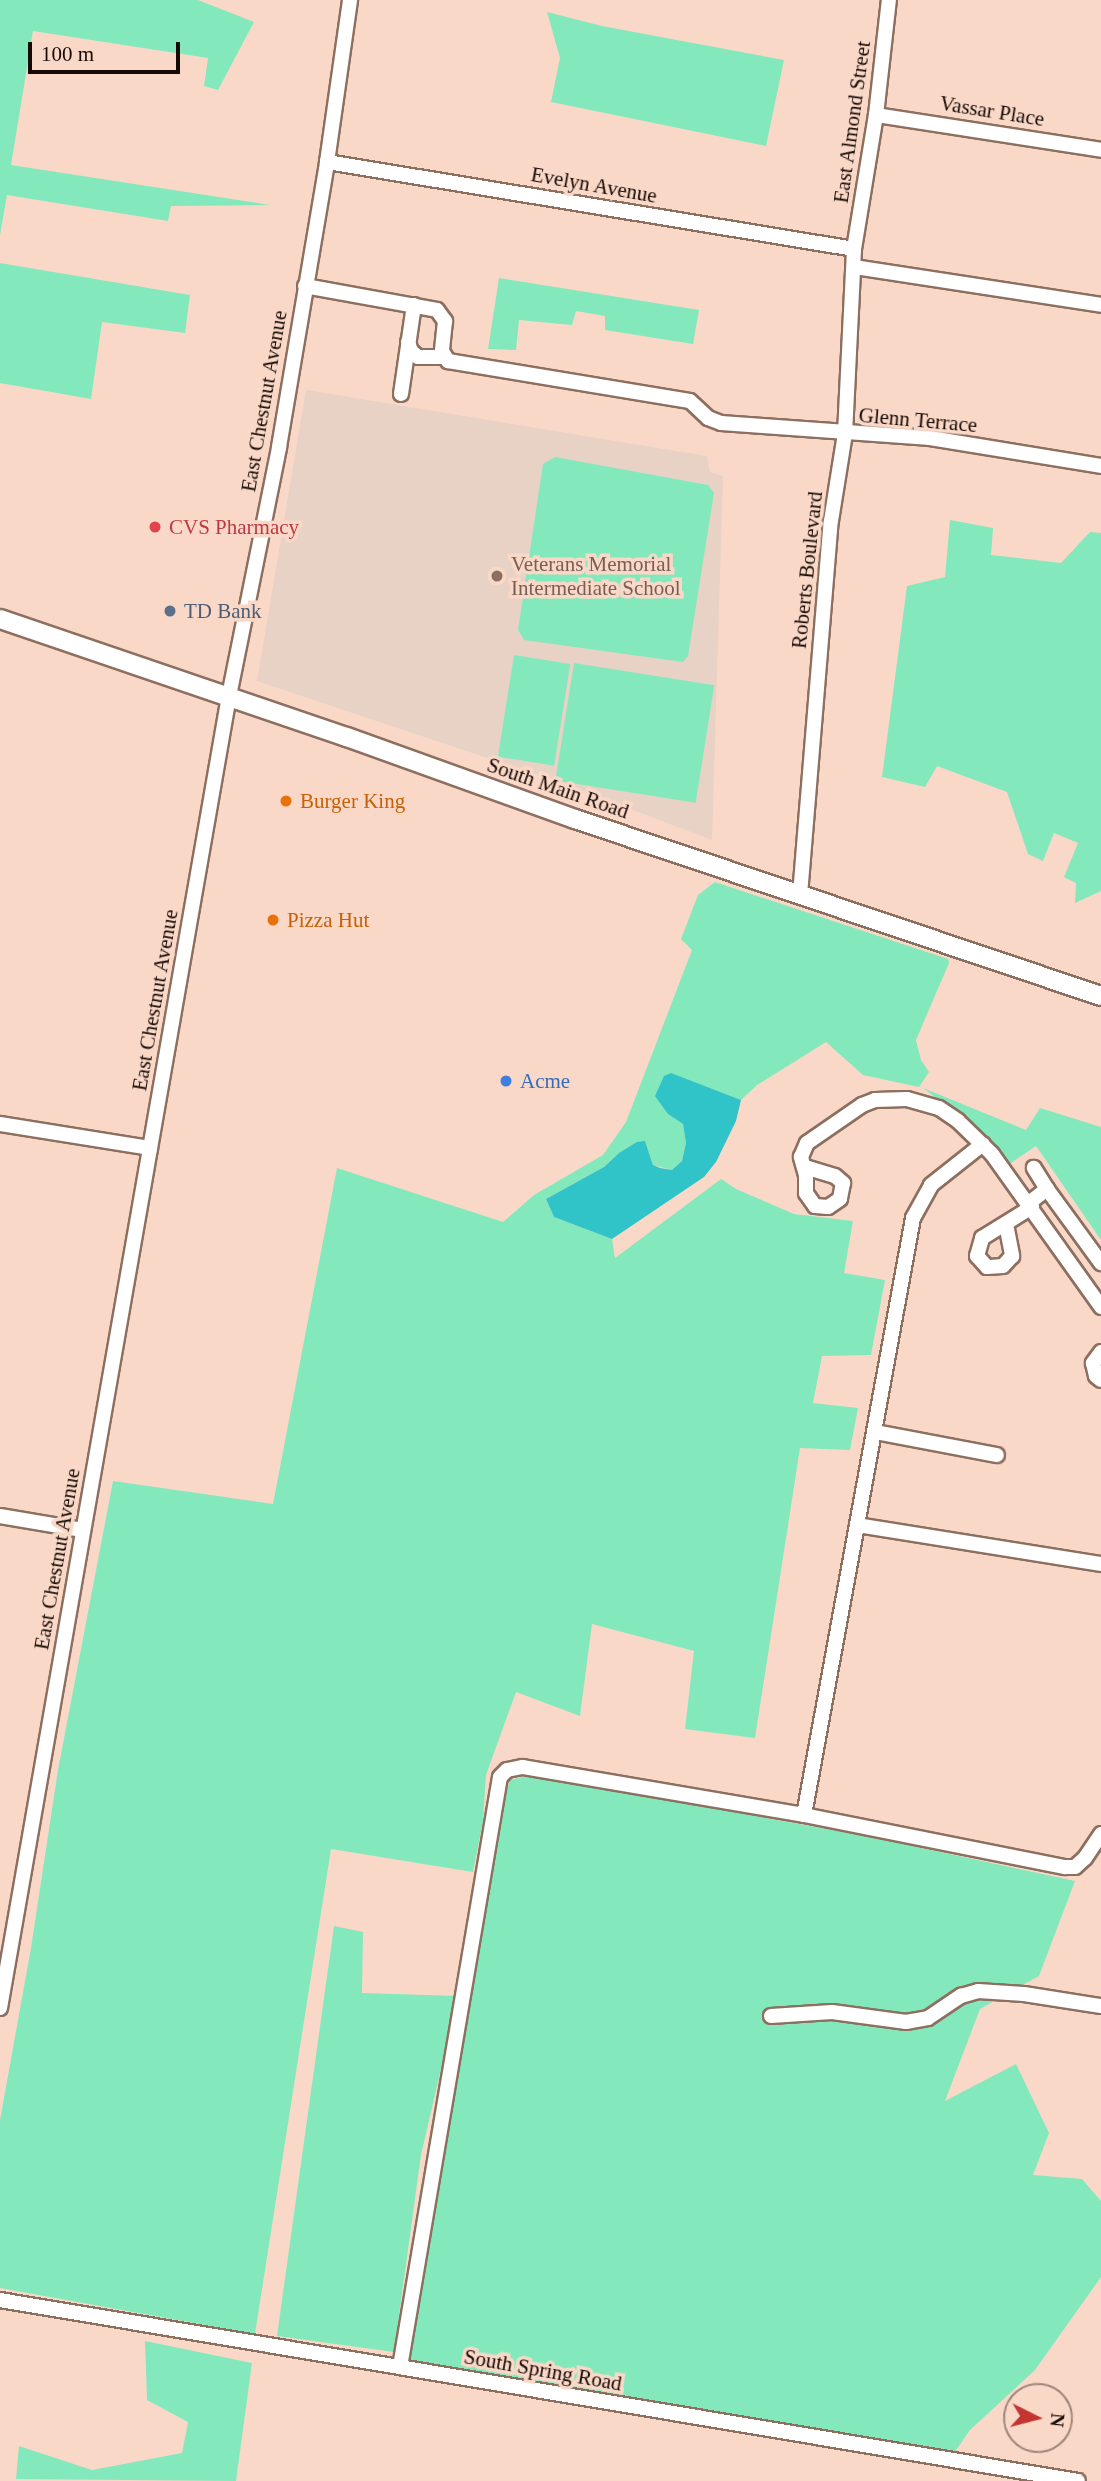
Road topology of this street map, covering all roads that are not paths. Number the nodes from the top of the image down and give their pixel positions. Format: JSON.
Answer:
{"nodes":[{"id":1,"x":350,"y":0,"type":"edge"},
{"id":2,"x":889,"y":0,"type":"edge"},
{"id":3,"x":876,"y":115,"type":"junction"},
{"id":4,"x":1101,"y":150,"type":"edge"},
{"id":5,"x":327,"y":162,"type":"junction"},
{"id":6,"x":853,"y":249,"type":"junction"},
{"id":7,"x":854,"y":267,"type":"junction"},
{"id":8,"x":305,"y":286,"type":"junction"},
{"id":9,"x":414,"y":305,"type":"junction"},
{"id":10,"x":1101,"y":305,"type":"edge"},
{"id":11,"x":408,"y":342,"type":"junction"},
{"id":12,"x":444,"y":357,"type":"junction"},
{"id":13,"x":401,"y":394,"type":"dead end"},
{"id":14,"x":845,"y":434,"type":"junction"},
{"id":15,"x":1101,"y":466,"type":"edge"},
{"id":16,"x":0,"y":619,"type":"edge"},
{"id":17,"x":229,"y":696,"type":"junction"},
{"id":18,"x":800,"y":895,"type":"junction"},
{"id":19,"x":1101,"y":996,"type":"edge"},
{"id":20,"x":0,"y":1124,"type":"edge"},
{"id":21,"x":983,"y":1144,"type":"junction"},
{"id":22,"x":150,"y":1147,"type":"junction"},
{"id":23,"x":805,"y":1167,"type":"dead end"},
{"id":24,"x":1034,"y":1168,"type":"dead end"},
{"id":25,"x":1047,"y":1189,"type":"junction"},
{"id":26,"x":1030,"y":1205,"type":"junction"},
{"id":27,"x":1006,"y":1224,"type":"dead end"},
{"id":28,"x":1101,"y":1263,"type":"edge"},
{"id":29,"x":1100,"y":1303,"type":"edge"},
{"id":30,"x":1101,"y":1352,"type":"edge"},
{"id":31,"x":1101,"y":1380,"type":"edge"},
{"id":32,"x":874,"y":1432,"type":"junction"},
{"id":33,"x":997,"y":1455,"type":"dead end"},
{"id":34,"x":0,"y":1516,"type":"edge"},
{"id":35,"x":857,"y":1525,"type":"junction"},
{"id":36,"x":83,"y":1530,"type":"junction"},
{"id":37,"x":1101,"y":1563,"type":"edge"},
{"id":38,"x":804,"y":1815,"type":"junction"},
{"id":39,"x":1101,"y":1834,"type":"edge"},
{"id":40,"x":1101,"y":2006,"type":"edge"},
{"id":41,"x":0,"y":2008,"type":"edge"},
{"id":42,"x":771,"y":2016,"type":"dead end"},
{"id":43,"x":0,"y":2300,"type":"edge"},
{"id":44,"x":400,"y":2367,"type":"junction"},
{"id":45,"x":1078,"y":2481,"type":"edge"}],
"edges":[{"from":1,"to":5,"type":"street","name":"East Chestnut Avenue"},
{"from":2,"to":3,"type":"street","name":"East Almond Street"},
{"from":3,"to":4,"type":"street","name":"Vassar Place"},
{"from":3,"to":6,"type":"street","name":"East Almond Street"},
{"from":5,"to":6,"type":"street","name":"Evelyn Avenue"},
{"from":5,"to":8,"type":"street","name":"East Chestnut Avenue"},
{"from":6,"to":7,"type":"street","name":"Roberts Boulevard"},
{"from":7,"to":10,"type":"street"},
{"from":7,"to":14,"type":"street","name":"Roberts Boulevard"},
{"from":8,"to":9,"type":"street"},
{"from":8,"to":17,"type":"street","name":"East Chestnut Avenue"},
{"from":9,"to":11,"type":"street"},
{"from":9,"to":12,"type":"street"},
{"from":11,"to":12,"type":"street","name":"Glenn Terrace"},
{"from":11,"to":13,"type":"street"},
{"from":12,"to":14,"type":"street","name":"Glenn Terrace"},
{"from":14,"to":15,"type":"street","name":"Glenn Terrace"},
{"from":14,"to":18,"type":"street","name":"Roberts Boulevard"},
{"from":16,"to":17,"type":"main road","name":"South Main Road"},
{"from":17,"to":18,"type":"main road","name":"South Main Road"},
{"from":17,"to":22,"type":"street","name":"East Chestnut Avenue"},
{"from":18,"to":19,"type":"main road","name":"South Main Road"},
{"from":20,"to":22,"type":"street"},
{"from":21,"to":23,"type":"street"},
{"from":21,"to":26,"type":"street"},
{"from":21,"to":32,"type":"street"},
{"from":22,"to":36,"type":"street","name":"East Chestnut Avenue"},
{"from":24,"to":25,"type":"street"},
{"from":25,"to":26,"type":"street"},
{"from":25,"to":28,"type":"street"},
{"from":26,"to":27,"type":"street"},
{"from":26,"to":29,"type":"street"},
{"from":30,"to":31,"type":"street"},
{"from":32,"to":33,"type":"street"},
{"from":32,"to":35,"type":"street"},
{"from":34,"to":36,"type":"street"},
{"from":35,"to":37,"type":"street"},
{"from":35,"to":38,"type":"street"},
{"from":36,"to":41,"type":"street","name":"East Chestnut Avenue"},
{"from":38,"to":39,"type":"street"},
{"from":38,"to":44,"type":"street"},
{"from":40,"to":42,"type":"street"},
{"from":43,"to":44,"type":"street","name":"South Spring Road"},
{"from":44,"to":45,"type":"street","name":"South Spring Road"}]}
